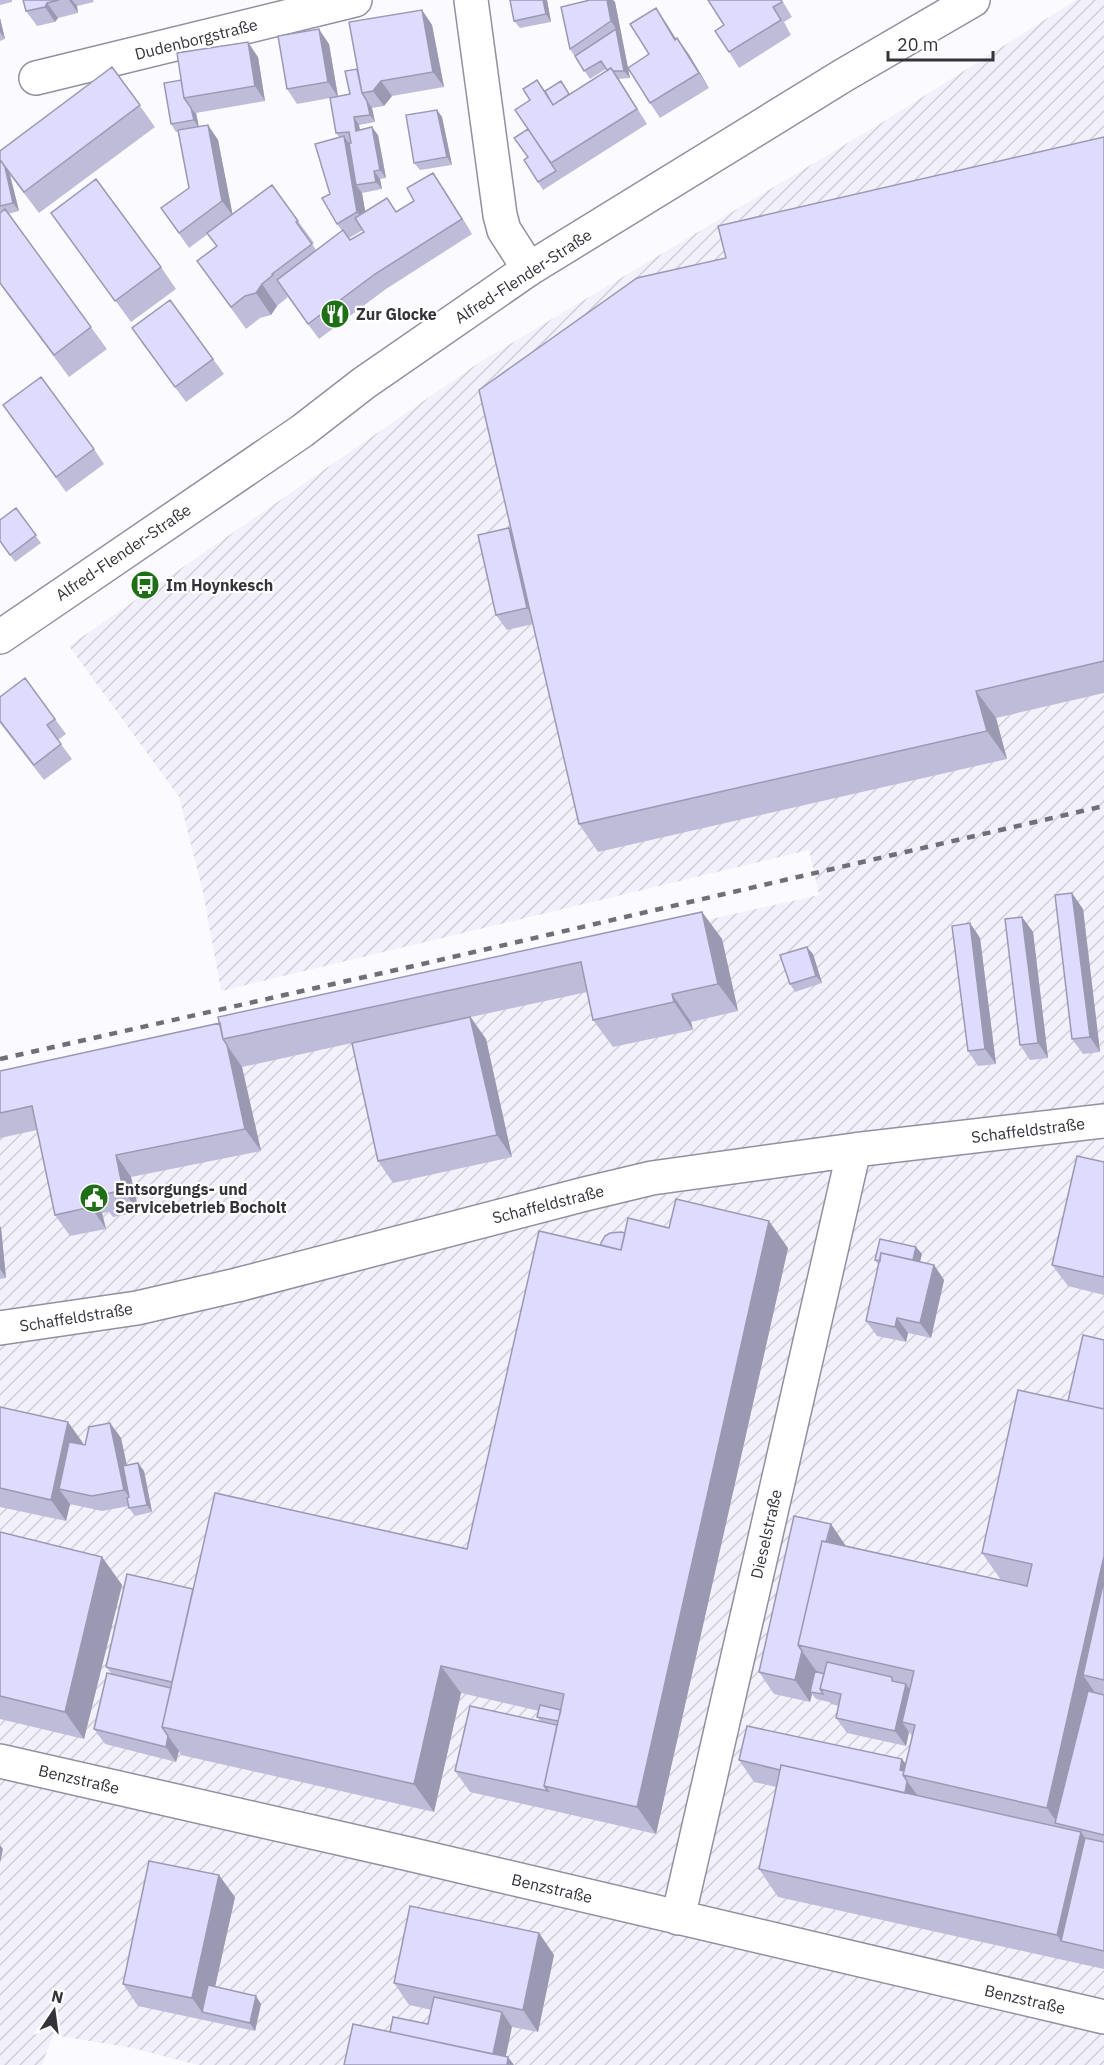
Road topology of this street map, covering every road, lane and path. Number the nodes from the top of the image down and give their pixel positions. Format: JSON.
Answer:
{"nodes":[{"id":1,"x":355,"y":0,"type":"edge"},
{"id":2,"x":471,"y":0,"type":"edge"},
{"id":3,"x":973,"y":0,"type":"edge"},
{"id":4,"x":36,"y":78,"type":"dead end"},
{"id":5,"x":529,"y":269,"type":"junction"},
{"id":6,"x":0,"y":637,"type":"edge"},
{"id":7,"x":1104,"y":1121,"type":"edge"},
{"id":8,"x":854,"y":1150,"type":"junction"},
{"id":9,"x":0,"y":1328,"type":"edge"},
{"id":10,"x":0,"y":1761,"type":"edge"},
{"id":11,"x":678,"y":1918,"type":"junction"},
{"id":12,"x":1104,"y":2017,"type":"edge"}],
"edges":[{"from":1,"to":4,"type":"street","name":"Dudenborgstraße"},
{"from":2,"to":5,"type":"street"},
{"from":3,"to":5,"type":"street","name":"Alfred-Flender-Straße"},
{"from":5,"to":6,"type":"street","name":"Alfred-Flender-Straße"},
{"from":7,"to":8,"type":"street","name":"Schaffeldstraße"},
{"from":8,"to":9,"type":"street","name":"Schaffeldstraße"},
{"from":8,"to":11,"type":"street","name":"Dieselstraße"},
{"from":10,"to":11,"type":"street","name":"Benzstraße"},
{"from":11,"to":12,"type":"street","name":"Benzstraße"}]}
